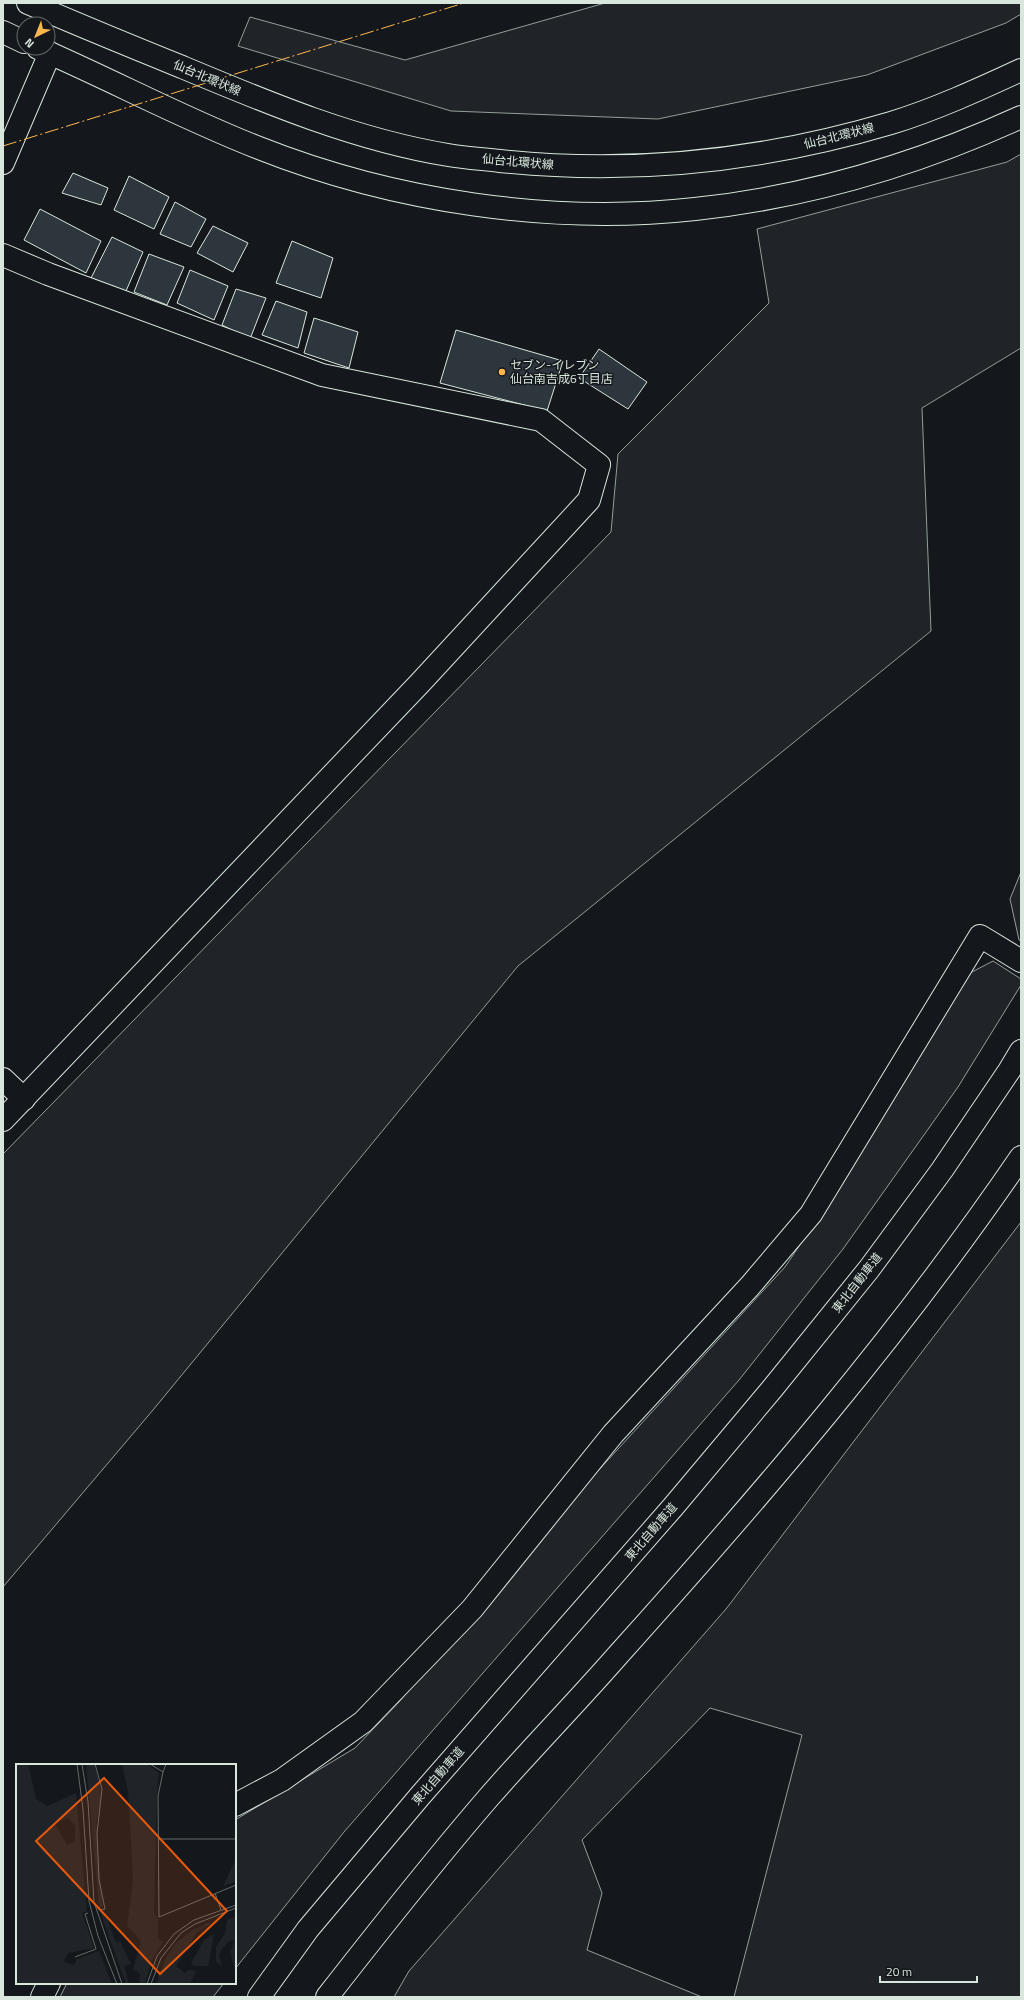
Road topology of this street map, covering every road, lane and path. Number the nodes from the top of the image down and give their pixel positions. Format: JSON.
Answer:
{"nodes":[{"id":1,"x":28,"y":3,"type":"edge"},
{"id":2,"x":3,"y":32,"type":"edge"},
{"id":3,"x":16,"y":38,"type":"edge"},
{"id":4,"x":56,"y":55,"type":"edge"},
{"id":5,"x":42,"y":56,"type":"edge"},
{"id":6,"x":1021,"y":70,"type":"edge"},
{"id":7,"x":1021,"y":117,"type":"edge"},
{"id":8,"x":3,"y":163,"type":"edge"},
{"id":9,"x":3,"y":255,"type":"edge"},
{"id":10,"x":1021,"y":961,"type":"edge"},
{"id":11,"x":1021,"y":1051,"type":"edge"},
{"id":12,"x":3,"y":1079,"type":"edge"},
{"id":13,"x":24,"y":1099,"type":"junction"},
{"id":14,"x":3,"y":1120,"type":"edge"},
{"id":15,"x":1021,"y":1157,"type":"edge"},
{"id":16,"x":236,"y":1804,"type":"edge"},
{"id":17,"x":48,"y":1984,"type":"edge"},
{"id":18,"x":42,"y":1997,"type":"edge"},
{"id":19,"x":259,"y":1997,"type":"edge"},
{"id":20,"x":327,"y":1997,"type":"edge"}],
"edges":[{"from":1,"to":6,"type":"main road","name":"仙台北環状線"},
{"from":2,"to":3,"type":"main road"},
{"from":4,"to":7,"type":"main road"},
{"from":5,"to":8,"type":"main road"},
{"from":9,"to":13,"type":"main road"},
{"from":10,"to":16,"type":"main road"},
{"from":11,"to":19,"type":"main road","name":"東北自動車道"},
{"from":12,"to":13,"type":"main road"},
{"from":13,"to":14,"type":"main road"},
{"from":15,"to":20,"type":"main road"},
{"from":17,"to":18,"type":"main road"}]}
